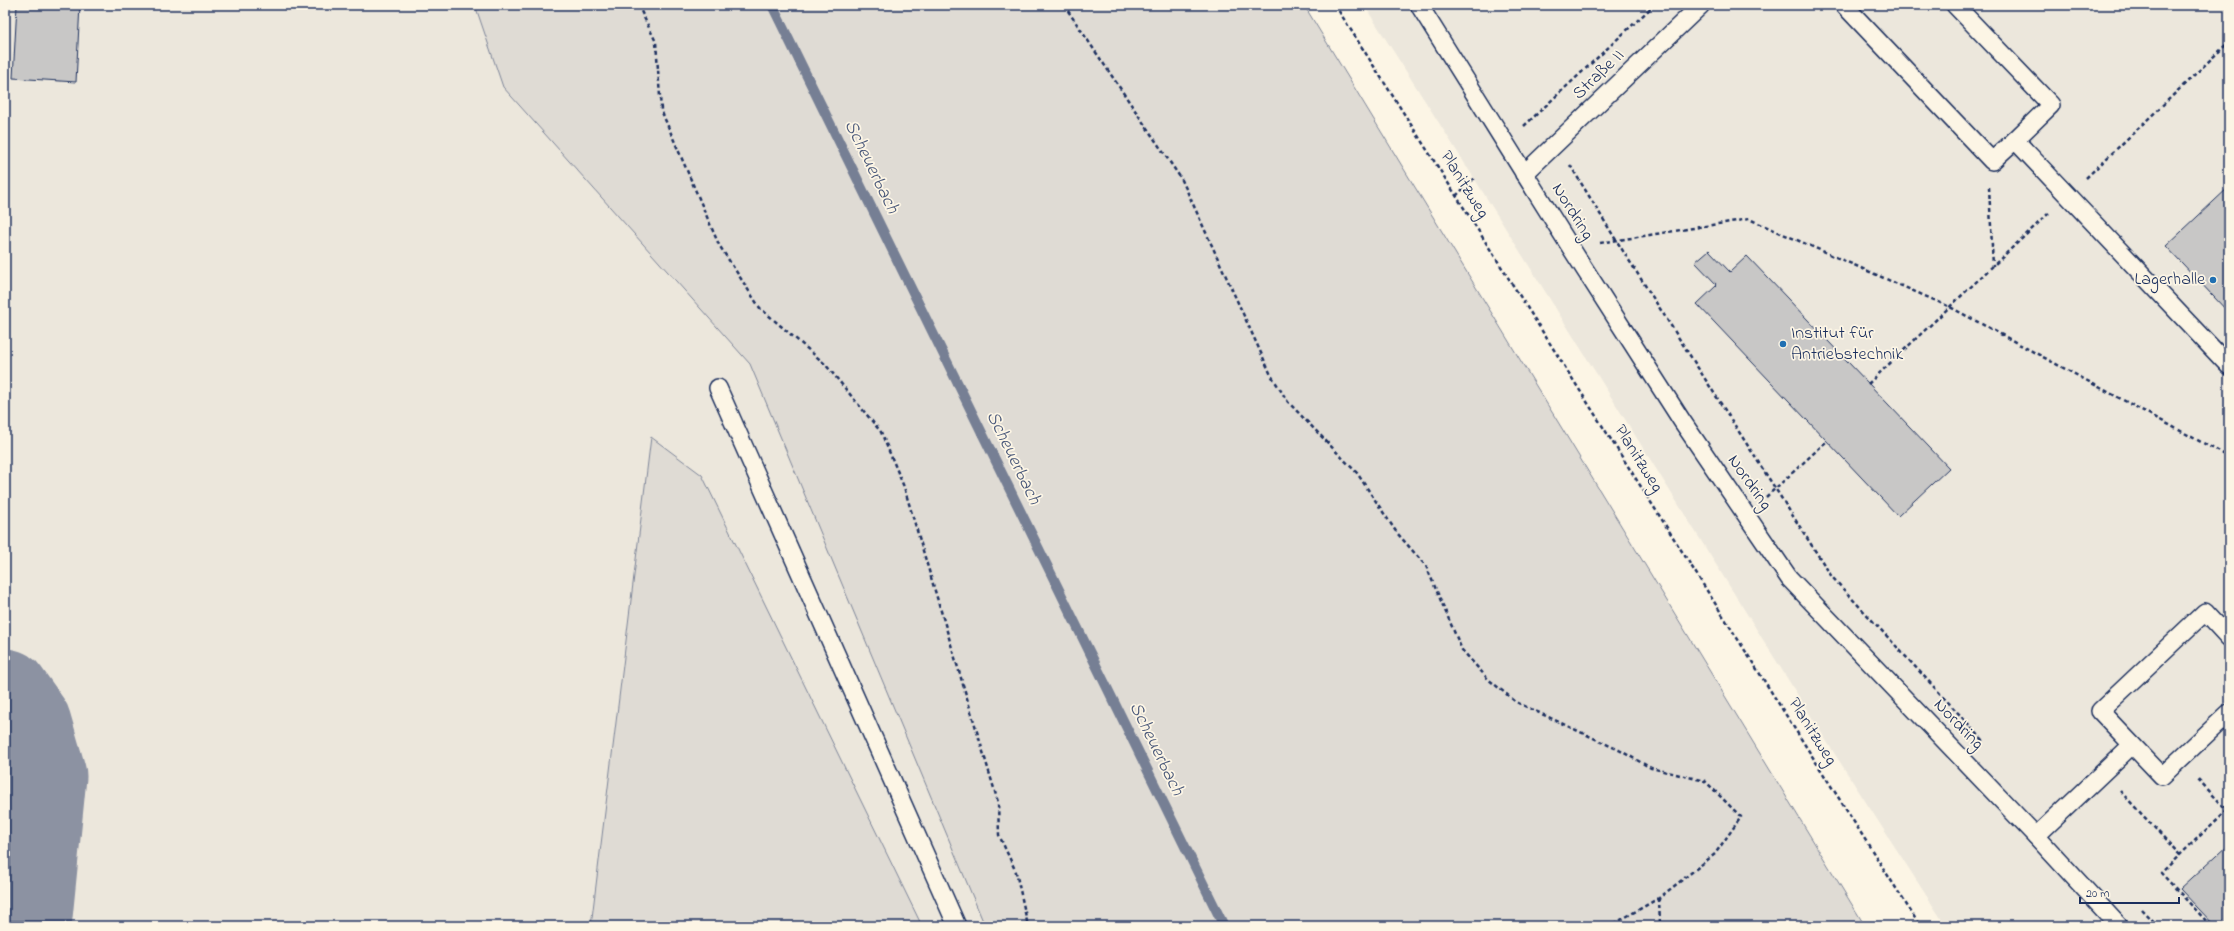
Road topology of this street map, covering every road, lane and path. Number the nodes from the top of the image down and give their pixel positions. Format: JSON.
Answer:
{"nodes":[{"id":1,"x":638,"y":5,"type":"edge"},
{"id":2,"x":1064,"y":5,"type":"edge"},
{"id":3,"x":1335,"y":5,"type":"edge"},
{"id":4,"x":1419,"y":5,"type":"edge"},
{"id":5,"x":1654,"y":5,"type":"edge"},
{"id":6,"x":1701,"y":5,"type":"edge"},
{"id":7,"x":1844,"y":5,"type":"edge"},
{"id":8,"x":1955,"y":5,"type":"edge"},
{"id":9,"x":1519,"y":119,"type":"dead end"},
{"id":10,"x":1523,"y":126,"type":"junction"},
{"id":11,"x":2015,"y":140,"type":"junction"},
{"id":12,"x":1557,"y":143,"type":"junction"},
{"id":13,"x":1992,"y":161,"type":"junction"},
{"id":14,"x":1524,"y":174,"type":"junction"},
{"id":15,"x":1474,"y":178,"type":"dead end"},
{"id":16,"x":1456,"y":196,"type":"junction"},
{"id":17,"x":1616,"y":240,"type":"junction"},
{"id":18,"x":1570,"y":248,"type":"junction"},
{"id":19,"x":1993,"y":266,"type":"dead end"},
{"id":20,"x":2229,"y":366,"type":"edge"},
{"id":21,"x":718,"y":388,"type":"dead end"},
{"id":22,"x":1826,"y":440,"type":"dead end"},
{"id":23,"x":2229,"y":457,"type":"edge"},
{"id":24,"x":1775,"y":489,"type":"junction"},
{"id":25,"x":1746,"y":515,"type":"junction"},
{"id":26,"x":2229,"y":638,"type":"edge"},
{"id":27,"x":2229,"y":713,"type":"edge"},
{"id":28,"x":1986,"y":743,"type":"dead end"},
{"id":29,"x":2132,"y":745,"type":"junction"},
{"id":30,"x":2104,"y":772,"type":"junction"},
{"id":31,"x":2213,"y":795,"type":"dead end"},
{"id":32,"x":2228,"y":809,"type":"edge"},
{"id":33,"x":2036,"y":836,"type":"junction"},
{"id":34,"x":2180,"y":855,"type":"junction"},
{"id":35,"x":1659,"y":898,"type":"junction"},
{"id":36,"x":2136,"y":903,"type":"dead end"},
{"id":37,"x":957,"y":926,"type":"edge"},
{"id":38,"x":1028,"y":926,"type":"edge"},
{"id":39,"x":1610,"y":926,"type":"edge"},
{"id":40,"x":1660,"y":926,"type":"edge"},
{"id":41,"x":1920,"y":926,"type":"edge"},
{"id":42,"x":2119,"y":926,"type":"edge"},
{"id":43,"x":2157,"y":926,"type":"edge"},
{"id":44,"x":2211,"y":926,"type":"edge"}],
"edges":[{"from":1,"to":38,"type":"path"},
{"from":2,"to":35,"type":"path"},
{"from":3,"to":16,"type":"path","name":"Planitzweg"},
{"from":4,"to":14,"type":"lane","name":"Nordring"},
{"from":5,"to":10,"type":"path"},
{"from":6,"to":12,"type":"lane","name":"Straße II"},
{"from":7,"to":13,"type":"lane"},
{"from":8,"to":11,"type":"lane"},
{"from":9,"to":10,"type":"path"},
{"from":10,"to":12,"type":"path"},
{"from":11,"to":13,"type":"lane"},
{"from":11,"to":20,"type":"lane"},
{"from":12,"to":14,"type":"lane","name":"Straße II"},
{"from":12,"to":17,"type":"path"},
{"from":13,"to":19,"type":"path"},
{"from":14,"to":18,"type":"lane","name":"Nordring"},
{"from":15,"to":16,"type":"path"},
{"from":16,"to":41,"type":"path","name":"Planitzweg"},
{"from":17,"to":18,"type":"path"},
{"from":17,"to":23,"type":"path"},
{"from":17,"to":24,"type":"path"},
{"from":18,"to":25,"type":"lane","name":"Nordring"},
{"from":21,"to":37,"type":"lane"},
{"from":22,"to":24,"type":"path"},
{"from":24,"to":25,"type":"path"},
{"from":24,"to":28,"type":"path"},
{"from":25,"to":33,"type":"lane","name":"Nordring"},
{"from":26,"to":29,"type":"lane"},
{"from":27,"to":29,"type":"lane"},
{"from":29,"to":30,"type":"lane"},
{"from":30,"to":33,"type":"lane"},
{"from":30,"to":34,"type":"path"},
{"from":31,"to":32,"type":"path"},
{"from":32,"to":34,"type":"path"},
{"from":33,"to":42,"type":"lane","name":"Nordring"},
{"from":34,"to":44,"type":"path"},
{"from":35,"to":39,"type":"path"},
{"from":35,"to":40,"type":"path"},
{"from":36,"to":43,"type":"path"}]}
